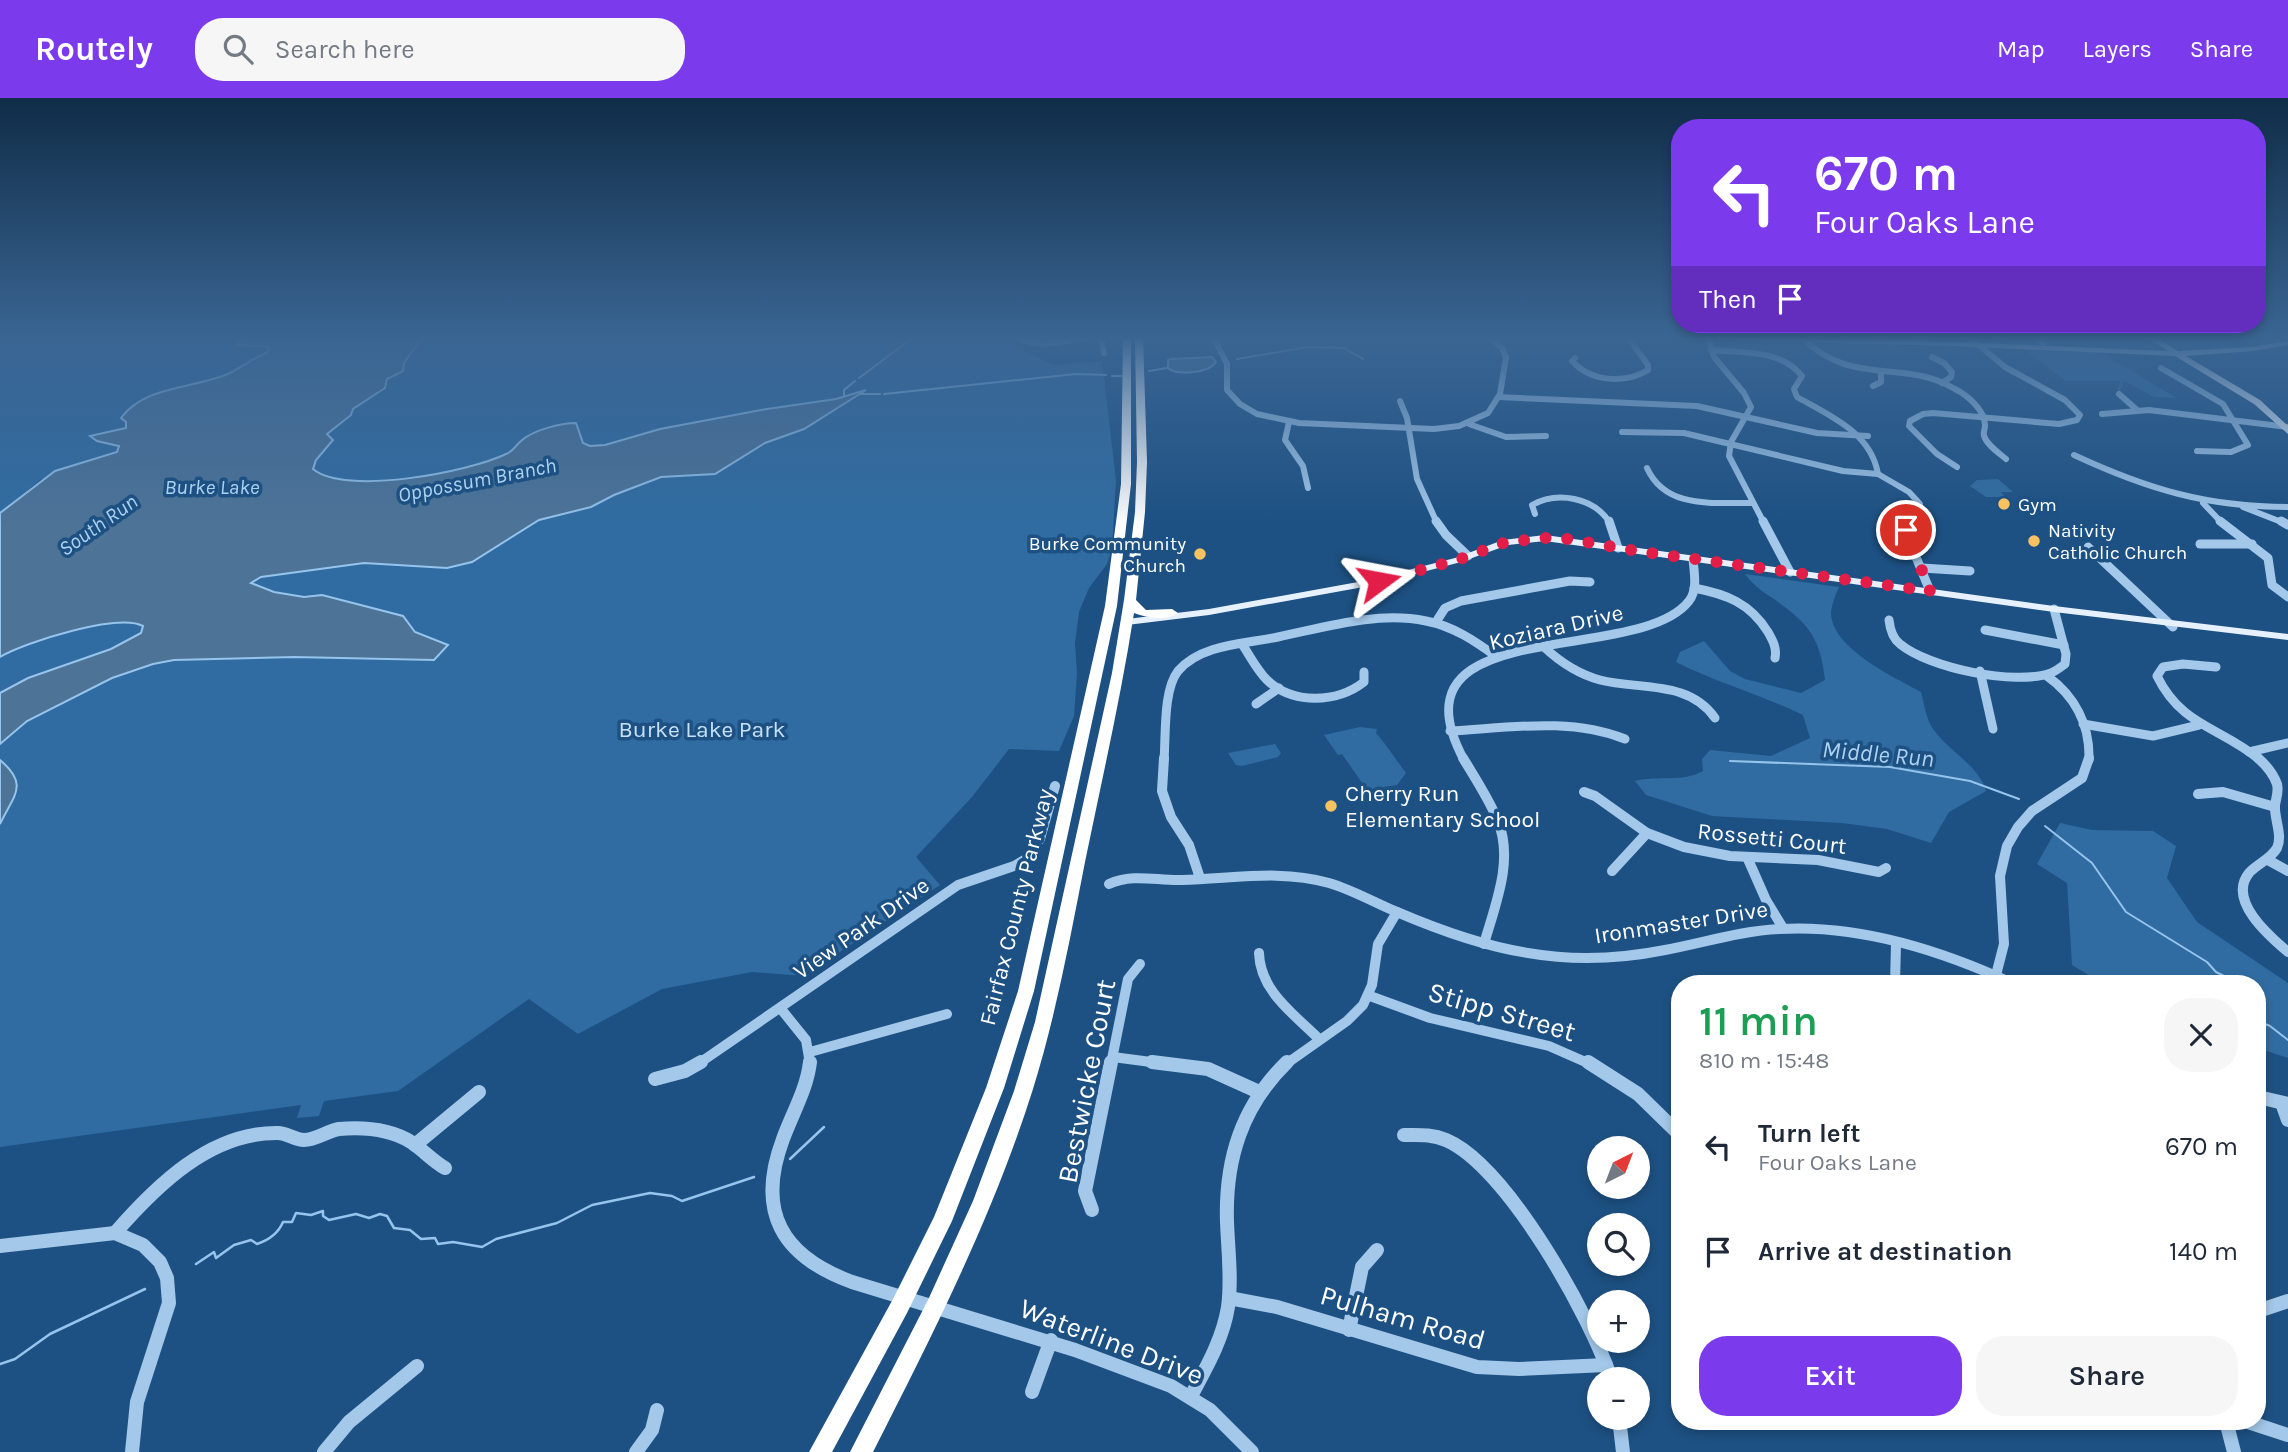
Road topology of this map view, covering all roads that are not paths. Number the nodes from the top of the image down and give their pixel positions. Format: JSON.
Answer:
{"nodes":[{"id":1,"x":1127,"y":399,"type":"edge"},
{"id":2,"x":1140,"y":399,"type":"edge"},
{"id":3,"x":1235,"y":399,"type":"edge"},
{"id":4,"x":1498,"y":399,"type":"edge"},
{"id":5,"x":1551,"y":399,"type":"edge"},
{"id":6,"x":1748,"y":399,"type":"edge"},
{"id":7,"x":1801,"y":399,"type":"edge"},
{"id":8,"x":1969,"y":399,"type":"edge"},
{"id":9,"x":2064,"y":399,"type":"edge"},
{"id":10,"x":2125,"y":399,"type":"edge"},
{"id":11,"x":2215,"y":399,"type":"edge"},
{"id":12,"x":2252,"y":399,"type":"edge"},
{"id":13,"x":1400,"y":401,"type":"dead end"},
{"id":14,"x":2137,"y":410,"type":"junction"},
{"id":15,"x":2102,"y":414,"type":"dead end"},
{"id":16,"x":1749,"y":416,"type":"junction"},
{"id":17,"x":1982,"y":416,"type":"junction"},
{"id":18,"x":2234,"y":420,"type":"junction"},
{"id":19,"x":1289,"y":422,"type":"junction"},
{"id":20,"x":1469,"y":424,"type":"junction"},
{"id":21,"x":2287,"y":426,"type":"edge"},
{"id":22,"x":1409,"y":428,"type":"junction"},
{"id":23,"x":1622,"y":432,"type":"dead end"},
{"id":24,"x":1546,"y":436,"type":"dead end"},
{"id":25,"x":1857,"y":436,"type":"junction"},
{"id":26,"x":1868,"y":436,"type":"dead end"},
{"id":27,"x":1729,"y":445,"type":"junction"},
{"id":28,"x":2197,"y":452,"type":"dead end"},
{"id":29,"x":2074,"y":455,"type":"dead end"},
{"id":30,"x":2006,"y":459,"type":"dead end"},
{"id":31,"x":1957,"y":467,"type":"dead end"},
{"id":32,"x":1647,"y":468,"type":"dead end"},
{"id":33,"x":1878,"y":474,"type":"junction"},
{"id":34,"x":1308,"y":488,"type":"dead end"},
{"id":35,"x":1753,"y":503,"type":"junction"},
{"id":36,"x":2203,"y":503,"type":"junction"},
{"id":37,"x":2243,"y":507,"type":"junction"},
{"id":38,"x":2288,"y":507,"type":"edge"},
{"id":39,"x":1535,"y":514,"type":"dead end"},
{"id":40,"x":2288,"y":525,"type":"edge"},
{"id":41,"x":2200,"y":544,"type":"dead end"},
{"id":42,"x":2252,"y":544,"type":"junction"},
{"id":43,"x":2088,"y":547,"type":"dead end"},
{"id":44,"x":1618,"y":548,"type":"junction"},
{"id":45,"x":1468,"y":556,"type":"junction"},
{"id":46,"x":1693,"y":559,"type":"junction"},
{"id":47,"x":1923,"y":568,"type":"junction"},
{"id":48,"x":1970,"y":571,"type":"dead end"},
{"id":49,"x":1790,"y":572,"type":"junction"},
{"id":50,"x":1590,"y":582,"type":"dead end"},
{"id":51,"x":1695,"y":588,"type":"junction"},
{"id":52,"x":1930,"y":591,"type":"junction"},
{"id":53,"x":2286,"y":594,"type":"edge"},
{"id":54,"x":1130,"y":600,"type":"junction"},
{"id":55,"x":1265,"y":601,"type":"junction"},
{"id":56,"x":2054,"y":609,"type":"junction"},
{"id":57,"x":1172,"y":613,"type":"junction"},
{"id":58,"x":1889,"y":620,"type":"dead end"},
{"id":59,"x":1436,"y":622,"type":"junction"},
{"id":60,"x":1117,"y":623,"type":"junction"},
{"id":61,"x":2171,"y":625,"type":"junction"},
{"id":62,"x":1985,"y":630,"type":"dead end"},
{"id":63,"x":2288,"y":637,"type":"edge"},
{"id":64,"x":1242,"y":644,"type":"junction"},
{"id":65,"x":2288,"y":644,"type":"edge"},
{"id":66,"x":2064,"y":645,"type":"junction"},
{"id":67,"x":1544,"y":647,"type":"junction"},
{"id":68,"x":1497,"y":657,"type":"junction"},
{"id":69,"x":1774,"y":658,"type":"dead end"},
{"id":70,"x":2216,"y":667,"type":"dead end"},
{"id":71,"x":1980,"y":671,"type":"junction"},
{"id":72,"x":1364,"y":672,"type":"dead end"},
{"id":73,"x":2047,"y":676,"type":"junction"},
{"id":74,"x":1279,"y":688,"type":"junction"},
{"id":75,"x":1255,"y":704,"type":"dead end"},
{"id":76,"x":1715,"y":718,"type":"dead end"},
{"id":77,"x":2083,"y":724,"type":"junction"},
{"id":78,"x":2199,"y":725,"type":"junction"},
{"id":79,"x":1993,"y":729,"type":"dead end"},
{"id":80,"x":1450,"y":731,"type":"junction"},
{"id":81,"x":1625,"y":738,"type":"dead end"},
{"id":82,"x":2288,"y":743,"type":"edge"},
{"id":83,"x":2249,"y":752,"type":"junction"},
{"id":84,"x":1055,"y":786,"type":"dead end"},
{"id":85,"x":1584,"y":792,"type":"dead end"},
{"id":86,"x":2197,"y":794,"type":"dead end"},
{"id":87,"x":2275,"y":807,"type":"junction"},
{"id":88,"x":1647,"y":833,"type":"junction"},
{"id":89,"x":1747,"y":857,"type":"junction"},
{"id":90,"x":2268,"y":860,"type":"junction"},
{"id":91,"x":1886,"y":868,"type":"dead end"},
{"id":92,"x":1612,"y":871,"type":"dead end"},
{"id":93,"x":2288,"y":871,"type":"edge"},
{"id":94,"x":1200,"y":878,"type":"junction"},
{"id":95,"x":1109,"y":884,"type":"dead end"},
{"id":96,"x":1397,"y":912,"type":"junction"},
{"id":97,"x":1783,"y":928,"type":"junction"},
{"id":98,"x":1484,"y":944,"type":"junction"},
{"id":99,"x":1896,"y":944,"type":"junction"},
{"id":100,"x":2288,"y":952,"type":"edge"},
{"id":101,"x":1259,"y":953,"type":"dead end"},
{"id":102,"x":1140,"y":964,"type":"dead end"},
{"id":103,"x":1895,"y":975,"type":"edge"},
{"id":104,"x":1996,"y":975,"type":"joint"},
{"id":105,"x":1370,"y":996,"type":"junction"},
{"id":106,"x":781,"y":1009,"type":"junction"},
{"id":107,"x":947,"y":1014,"type":"dead end"},
{"id":108,"x":1318,"y":1038,"type":"junction"},
{"id":109,"x":810,"y":1052,"type":"junction"},
{"id":110,"x":1113,"y":1057,"type":"junction"},
{"id":111,"x":655,"y":1079,"type":"dead end"},
{"id":112,"x":479,"y":1092,"type":"dead end"},
{"id":113,"x":1259,"y":1092,"type":"junction"},
{"id":114,"x":2266,"y":1099,"type":"edge"},
{"id":115,"x":2285,"y":1104,"type":"edge"},
{"id":116,"x":2288,"y":1120,"type":"edge"},
{"id":117,"x":1671,"y":1126,"type":"edge"},
{"id":118,"x":1404,"y":1135,"type":"dead end"},
{"id":119,"x":415,"y":1145,"type":"junction"},
{"id":120,"x":445,"y":1168,"type":"dead end"},
{"id":121,"x":1092,"y":1210,"type":"dead end"},
{"id":122,"x":115,"y":1233,"type":"junction"},
{"id":123,"x":0,"y":1246,"type":"edge"},
{"id":124,"x":1377,"y":1250,"type":"dead end"},
{"id":125,"x":904,"y":1297,"type":"junction"},
{"id":126,"x":1229,"y":1298,"type":"junction"},
{"id":127,"x":2288,"y":1301,"type":"edge"},
{"id":128,"x":935,"y":1307,"type":"junction"},
{"id":129,"x":2266,"y":1308,"type":"edge"},
{"id":130,"x":1349,"y":1330,"type":"junction"},
{"id":131,"x":1051,"y":1340,"type":"junction"},
{"id":132,"x":417,"y":1366,"type":"dead end"},
{"id":133,"x":1607,"y":1367,"type":"edge"},
{"id":134,"x":1587,"y":1371,"type":"edge"},
{"id":135,"x":1032,"y":1392,"type":"dead end"},
{"id":136,"x":1191,"y":1396,"type":"junction"},
{"id":137,"x":657,"y":1410,"type":"dead end"},
{"id":138,"x":2266,"y":1427,"type":"edge"},
{"id":139,"x":1620,"y":1430,"type":"edge"},
{"id":140,"x":2228,"y":1430,"type":"edge"},
{"id":141,"x":2288,"y":1434,"type":"edge"},
{"id":142,"x":132,"y":1452,"type":"edge"},
{"id":143,"x":324,"y":1452,"type":"edge"},
{"id":144,"x":636,"y":1452,"type":"edge"},
{"id":145,"x":820,"y":1452,"type":"edge"},
{"id":146,"x":861,"y":1452,"type":"edge"},
{"id":147,"x":1252,"y":1452,"type":"edge"},
{"id":148,"x":1623,"y":1452,"type":"edge"},
{"id":149,"x":2234,"y":1452,"type":"edge"}],
"edges":[{"from":1,"to":60,"type":"highway","name":"Fairfax County Parkway"},
{"from":2,"to":54,"type":"highway","name":"Fairfax County Parkway"},
{"from":3,"to":19,"type":"street"},
{"from":4,"to":20,"type":"street"},
{"from":5,"to":16,"type":"street"},
{"from":6,"to":16,"type":"street"},
{"from":7,"to":25,"type":"street"},
{"from":8,"to":17,"type":"street"},
{"from":9,"to":17,"type":"street"},
{"from":10,"to":14,"type":"street"},
{"from":11,"to":18,"type":"street"},
{"from":12,"to":21,"type":"main road"},
{"from":13,"to":22,"type":"street"},
{"from":14,"to":15,"type":"street"},
{"from":14,"to":18,"type":"street"},
{"from":16,"to":25,"type":"street"},
{"from":16,"to":27,"type":"street"},
{"from":17,"to":30,"type":"street"},
{"from":17,"to":31,"type":"street"},
{"from":18,"to":21,"type":"street"},
{"from":18,"to":28,"type":"street"},
{"from":19,"to":22,"type":"street"},
{"from":19,"to":34,"type":"street"},
{"from":20,"to":22,"type":"street"},
{"from":20,"to":24,"type":"street"},
{"from":22,"to":45,"type":"street"},
{"from":23,"to":27,"type":"street"},
{"from":25,"to":26,"type":"street"},
{"from":25,"to":33,"type":"street"},
{"from":27,"to":33,"type":"street"},
{"from":27,"to":35,"type":"street"},
{"from":29,"to":36,"type":"street"},
{"from":32,"to":35,"type":"street"},
{"from":33,"to":47,"type":"street"},
{"from":35,"to":49,"type":"street"},
{"from":36,"to":37,"type":"street"},
{"from":36,"to":42,"type":"street"},
{"from":37,"to":38,"type":"street"},
{"from":37,"to":40,"type":"street"},
{"from":39,"to":44,"type":"street"},
{"from":41,"to":42,"type":"street"},
{"from":42,"to":53,"type":"street"},
{"from":43,"to":61,"type":"street"},
{"from":44,"to":45,"type":"main road"},
{"from":44,"to":46,"type":"main road"},
{"from":45,"to":55,"type":"main road"},
{"from":46,"to":49,"type":"main road"},
{"from":46,"to":51,"type":"street"},
{"from":47,"to":48,"type":"street"},
{"from":47,"to":52,"type":"street"},
{"from":49,"to":52,"type":"main road"},
{"from":50,"to":59,"type":"street"},
{"from":51,"to":67,"type":"street","name":"Koziara Drive"},
{"from":51,"to":69,"type":"street"},
{"from":52,"to":56,"type":"main road"},
{"from":54,"to":57,"type":"highway"},
{"from":54,"to":60,"type":"highway","name":"Fairfax County Parkway"},
{"from":55,"to":57,"type":"main road"},
{"from":55,"to":60,"type":"main road"},
{"from":56,"to":61,"type":"main road"},
{"from":56,"to":66,"type":"street"},
{"from":57,"to":60,"type":"main road"},
{"from":58,"to":71,"type":"street"},
{"from":59,"to":64,"type":"street"},
{"from":59,"to":68,"type":"street"},
{"from":60,"to":125,"type":"highway","name":"Fairfax County Parkway"},
{"from":60,"to":128,"type":"highway","name":"Fairfax County Parkway"},
{"from":61,"to":63,"type":"main road"},
{"from":61,"to":65,"type":"main road"},
{"from":62,"to":66,"type":"street"},
{"from":64,"to":74,"type":"street"},
{"from":64,"to":94,"type":"street"},
{"from":66,"to":73,"type":"street"},
{"from":67,"to":68,"type":"street","name":"Koziara Drive"},
{"from":67,"to":76,"type":"street"},
{"from":68,"to":80,"type":"street","name":"Koziara Drive"},
{"from":70,"to":78,"type":"street"},
{"from":71,"to":73,"type":"street"},
{"from":71,"to":79,"type":"street"},
{"from":72,"to":74,"type":"street"},
{"from":73,"to":77,"type":"street"},
{"from":74,"to":75,"type":"street"},
{"from":77,"to":78,"type":"street"},
{"from":77,"to":104,"type":"street"},
{"from":78,"to":83,"type":"street"},
{"from":80,"to":81,"type":"street"},
{"from":80,"to":98,"type":"street","name":"Koziara Drive"},
{"from":82,"to":83,"type":"street"},
{"from":83,"to":87,"type":"street"},
{"from":84,"to":106,"type":"street","name":"View Park Drive"},
{"from":85,"to":88,"type":"street","name":"Rossetti Court"},
{"from":86,"to":87,"type":"street"},
{"from":87,"to":90,"type":"street"},
{"from":88,"to":89,"type":"street","name":"Rossetti Court"},
{"from":88,"to":92,"type":"street"},
{"from":89,"to":91,"type":"street","name":"Rossetti Court"},
{"from":89,"to":97,"type":"street"},
{"from":90,"to":93,"type":"street"},
{"from":90,"to":100,"type":"street"},
{"from":94,"to":95,"type":"street","name":"Ironmaster Drive"},
{"from":94,"to":96,"type":"street","name":"Ironmaster Drive"},
{"from":96,"to":98,"type":"street","name":"Ironmaster Drive"},
{"from":96,"to":105,"type":"street"},
{"from":97,"to":98,"type":"street","name":"Ironmaster Drive"},
{"from":97,"to":99,"type":"street","name":"Ironmaster Drive"},
{"from":99,"to":103,"type":"street"},
{"from":99,"to":104,"type":"street","name":"Ironmaster Drive"},
{"from":101,"to":108,"type":"street"},
{"from":102,"to":110,"type":"street","name":"Bestwicke Court"},
{"from":105,"to":108,"type":"street"},
{"from":105,"to":117,"type":"street","name":"Stipp Street"},
{"from":106,"to":109,"type":"street"},
{"from":106,"to":111,"type":"street","name":"View Park Drive"},
{"from":107,"to":109,"type":"street"},
{"from":108,"to":113,"type":"street"},
{"from":109,"to":125,"type":"street","name":"Waterline Drive"},
{"from":110,"to":113,"type":"street"},
{"from":110,"to":121,"type":"street","name":"Bestwicke Court"},
{"from":112,"to":119,"type":"street"},
{"from":113,"to":126,"type":"street"},
{"from":114,"to":115,"type":"street"},
{"from":115,"to":116,"type":"street"},
{"from":118,"to":133,"type":"street"},
{"from":119,"to":120,"type":"street"},
{"from":119,"to":122,"type":"street"},
{"from":122,"to":123,"type":"street"},
{"from":122,"to":142,"type":"street"},
{"from":124,"to":130,"type":"street"},
{"from":125,"to":128,"type":"street","name":"Waterline Drive"},
{"from":125,"to":145,"type":"highway","name":"Fairfax County Parkway"},
{"from":126,"to":130,"type":"street","name":"Pulham Road"},
{"from":126,"to":136,"type":"street"},
{"from":127,"to":129,"type":"street"},
{"from":128,"to":131,"type":"street","name":"Waterline Drive"},
{"from":128,"to":146,"type":"highway","name":"Fairfax County Parkway"},
{"from":130,"to":134,"type":"street","name":"Pulham Road"},
{"from":131,"to":135,"type":"street"},
{"from":131,"to":136,"type":"street","name":"Waterline Drive"},
{"from":132,"to":143,"type":"street"},
{"from":136,"to":147,"type":"street","name":"Waterline Drive"},
{"from":137,"to":144,"type":"street"},
{"from":138,"to":141,"type":"street"},
{"from":139,"to":148,"type":"street"},
{"from":140,"to":149,"type":"street"}]}
